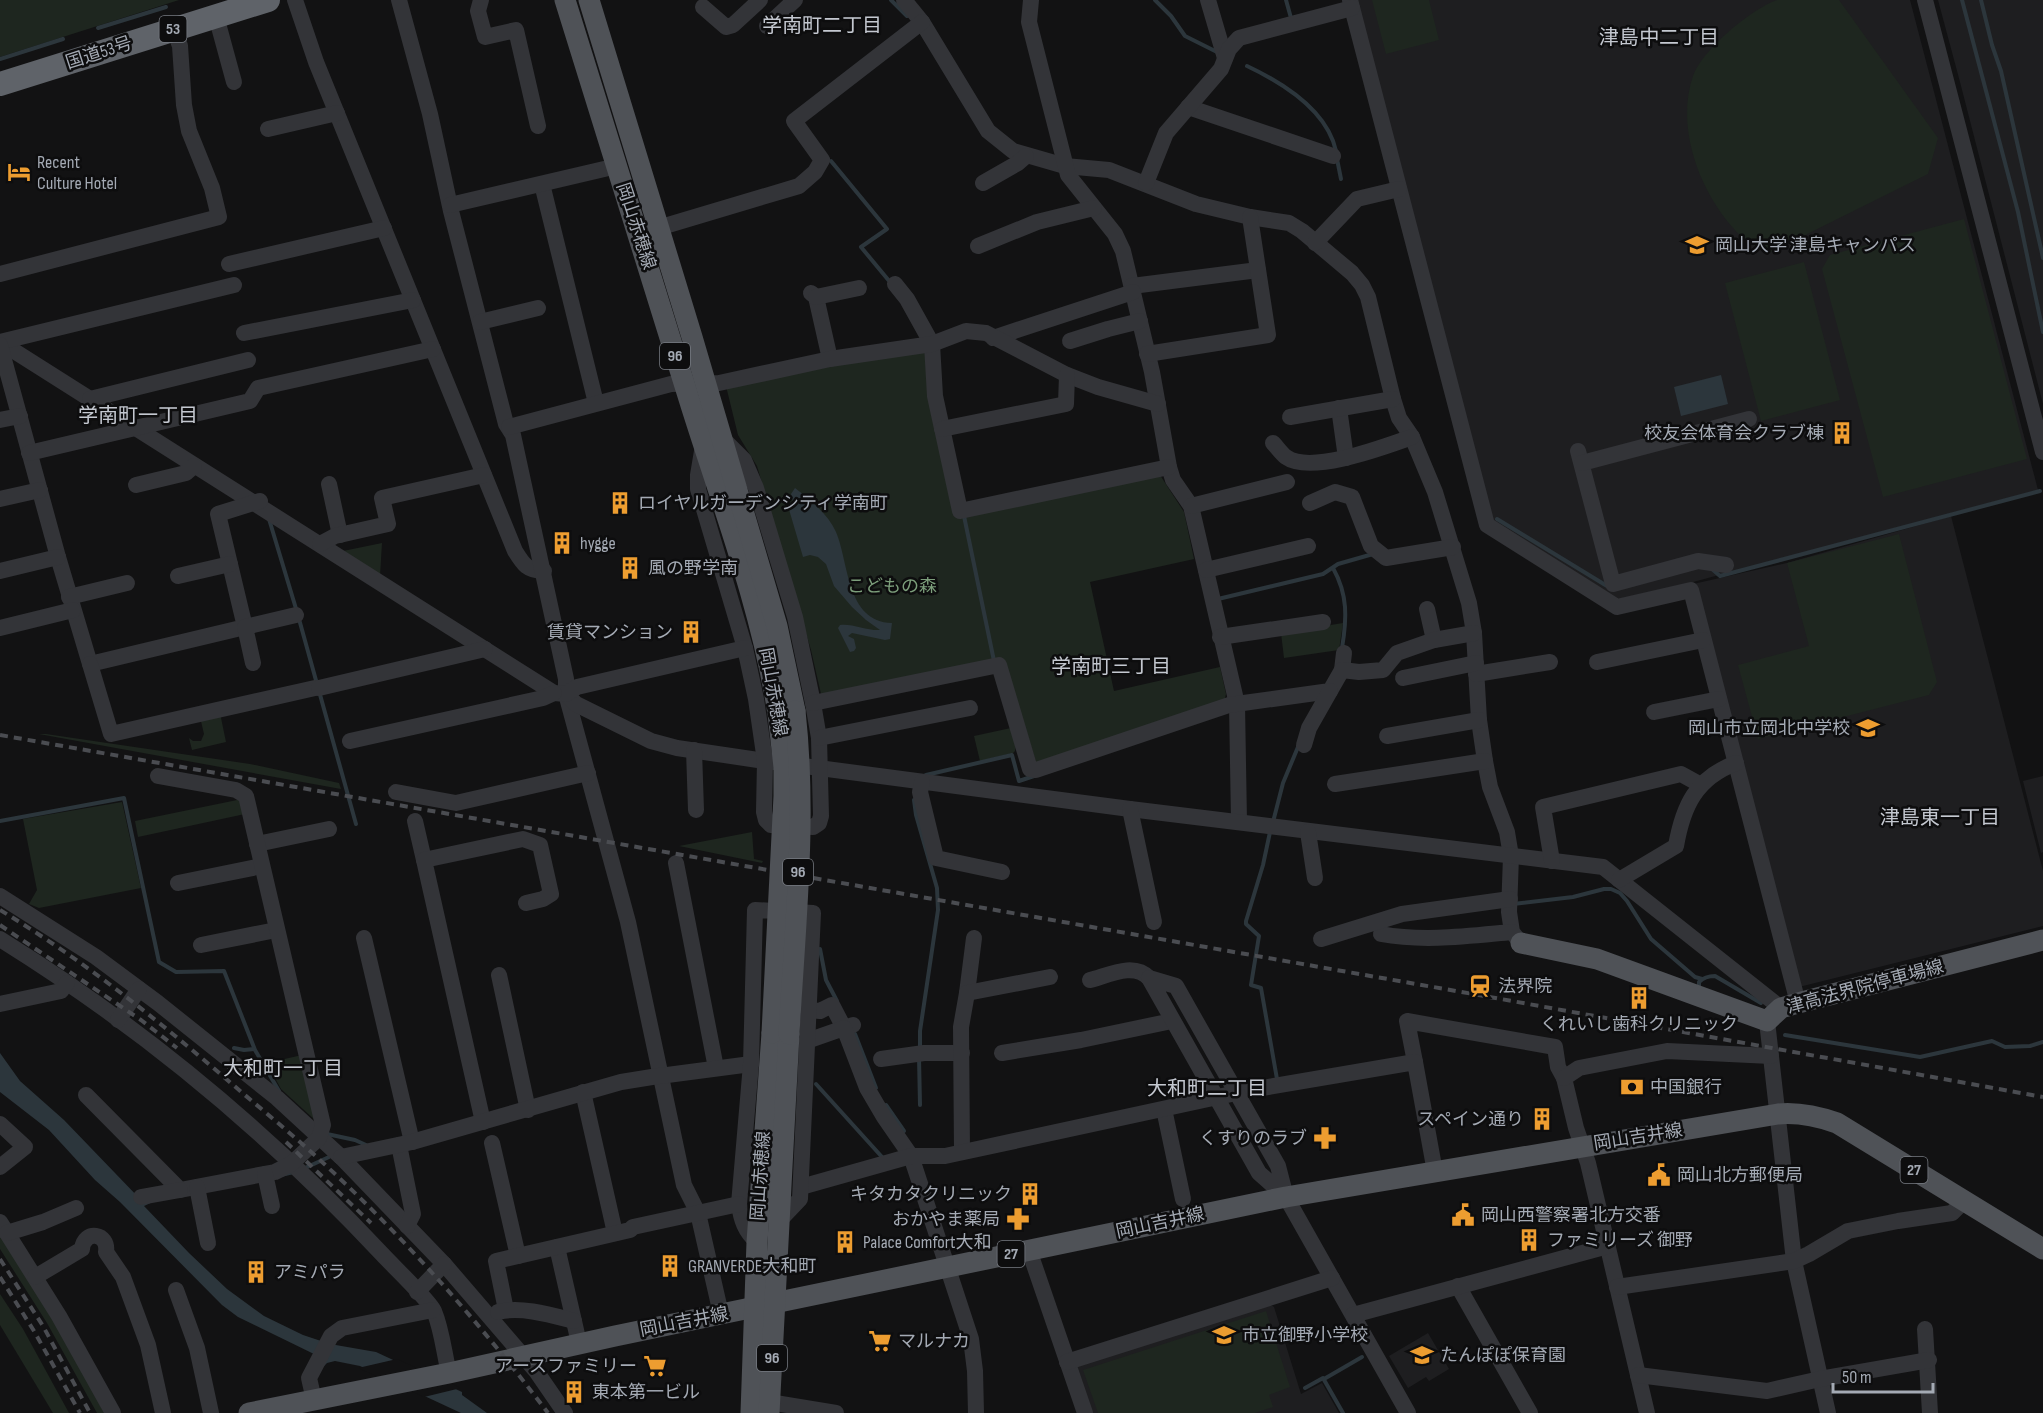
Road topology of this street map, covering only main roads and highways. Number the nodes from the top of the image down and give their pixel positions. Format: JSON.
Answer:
{"nodes":[{"id":1,"x":267,"y":0,"type":"edge"},
{"id":2,"x":565,"y":0,"type":"edge"},
{"id":3,"x":589,"y":0,"type":"edge"},
{"id":4,"x":0,"y":84,"type":"edge"},
{"id":5,"x":712,"y":439,"type":"junction"},
{"id":6,"x":1516,"y":937,"type":"road end"},
{"id":7,"x":2043,"y":940,"type":"edge"},
{"id":8,"x":789,"y":1036,"type":"junction"},
{"id":9,"x":2043,"y":1249,"type":"edge"},
{"id":10,"x":765,"y":1305,"type":"junction"},
{"id":11,"x":769,"y":1408,"type":"edge"},
{"id":12,"x":276,"y":1410,"type":"edge"},
{"id":13,"x":249,"y":1413,"type":"edge"},
{"id":14,"x":751,"y":1413,"type":"edge"}],
"edges":[{"from":1,"to":4,"type":"highway","name":"国道53号","number":"53"},
{"from":2,"to":5,"type":"main road","name":"岡山赤穂線","number":"96"},
{"from":3,"to":5,"type":"main road","name":"岡山赤穂線","number":"96"},
{"from":5,"to":8,"type":"main road","name":"岡山赤穂線","number":"96","bridge":true},
{"from":6,"to":7,"type":"main road","name":"津高法界院停車場線"},
{"from":8,"to":10,"type":"main road","name":"岡山赤穂線","number":"96"},
{"from":8,"to":10,"type":"main road","name":"岡山赤穂線","number":"96"},
{"from":9,"to":10,"type":"main road","name":"岡山吉井線","number":"27"},
{"from":10,"to":11,"type":"main road","name":"岡山赤穂線","number":"96"},
{"from":10,"to":12,"type":"main road","name":"岡山吉井線","number":"27"},
{"from":10,"to":14,"type":"main road","name":"岡山赤穂線","number":"96"},
{"from":12,"to":13,"type":"main road","name":"岡山吉井線","number":"27"}]}
